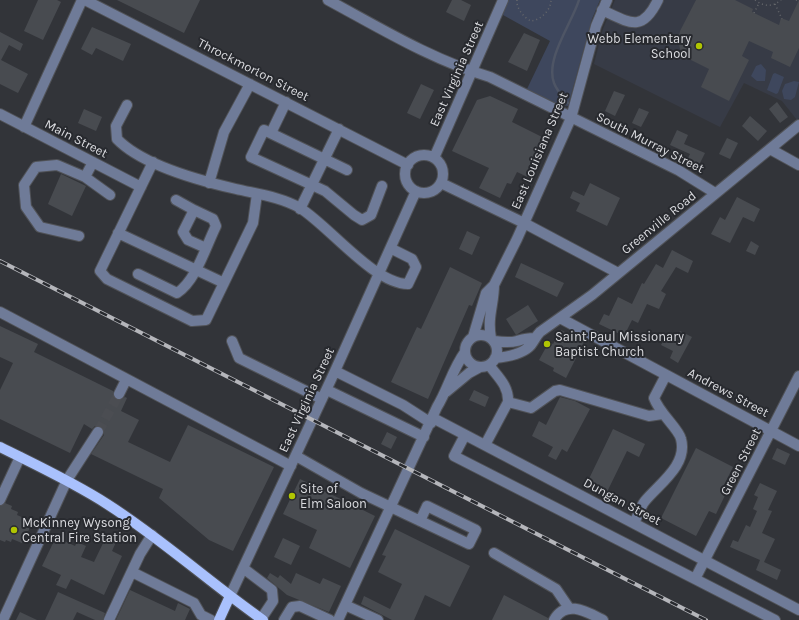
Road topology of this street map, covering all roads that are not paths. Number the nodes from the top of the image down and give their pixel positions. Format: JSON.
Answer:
{"nodes":[{"id":1,"x":82,"y":0,"type":"edge"},
{"id":2,"x":85,"y":0,"type":"edge"},
{"id":3,"x":328,"y":0,"type":"edge"},
{"id":4,"x":503,"y":0,"type":"edge"},
{"id":5,"x":607,"y":0,"type":"edge"},
{"id":6,"x":658,"y":0,"type":"edge"},
{"id":7,"x":602,"y":10,"type":"junction"},
{"id":8,"x":472,"y":72,"type":"junction"},
{"id":9,"x":250,"y":84,"type":"junction"},
{"id":10,"x":286,"y":102,"type":"junction"},
{"id":11,"x":127,"y":105,"type":"dead end"},
{"id":12,"x":0,"y":114,"type":"edge"},
{"id":13,"x":571,"y":118,"type":"junction"},
{"id":14,"x":799,"y":124,"type":"edge"},
{"id":15,"x":24,"y":127,"type":"junction"},
{"id":16,"x":339,"y":129,"type":"junction"},
{"id":17,"x":271,"y":133,"type":"junction"},
{"id":18,"x":770,"y":149,"type":"junction"},
{"id":19,"x":324,"y":157,"type":"junction"},
{"id":20,"x":434,"y":158,"type":"junction"},
{"id":21,"x":93,"y":162,"type":"junction"},
{"id":22,"x":153,"y":162,"type":"junction"},
{"id":23,"x":408,"y":165,"type":"junction"},
{"id":24,"x":799,"y":165,"type":"edge"},
{"id":25,"x":347,"y":170,"type":"dead end"},
{"id":26,"x":85,"y":177,"type":"junction"},
{"id":27,"x":210,"y":183,"type":"junction"},
{"id":28,"x":441,"y":183,"type":"junction"},
{"id":29,"x":312,"y":184,"type":"junction"},
{"id":30,"x":382,"y":186,"type":"dead end"},
{"id":31,"x":141,"y":187,"type":"junction"},
{"id":32,"x":416,"y":191,"type":"junction"},
{"id":33,"x":716,"y":193,"type":"junction"},
{"id":34,"x":110,"y":194,"type":"dead end"},
{"id":35,"x":257,"y":194,"type":"junction"},
{"id":36,"x":176,"y":200,"type":"dead end"},
{"id":37,"x":300,"y":209,"type":"junction"},
{"id":38,"x":194,"y":210,"type":"junction"},
{"id":39,"x":524,"y":223,"type":"junction"},
{"id":40,"x":118,"y":233,"type":"junction"},
{"id":41,"x":79,"y":236,"type":"dead end"},
{"id":42,"x":206,"y":248,"type":"junction"},
{"id":43,"x":392,"y":249,"type":"junction"},
{"id":44,"x":195,"y":270,"type":"junction"},
{"id":45,"x":618,"y":273,"type":"junction"},
{"id":46,"x":138,"y":274,"type":"dead end"},
{"id":47,"x":380,"y":274,"type":"junction"},
{"id":48,"x":224,"y":283,"type":"junction"},
{"id":49,"x":494,"y":285,"type":"junction"},
{"id":50,"x":0,"y":312,"type":"edge"},
{"id":51,"x":560,"y":318,"type":"junction"},
{"id":52,"x":473,"y":337,"type":"junction"},
{"id":53,"x":534,"y":338,"type":"junction"},
{"id":54,"x":492,"y":340,"type":"junction"},
{"id":55,"x":232,"y":341,"type":"dead end"},
{"id":56,"x":466,"y":352,"type":"junction"},
{"id":57,"x":488,"y":363,"type":"junction"},
{"id":58,"x":335,"y":371,"type":"junction"},
{"id":59,"x":666,"y":375,"type":"junction"},
{"id":60,"x":799,"y":376,"type":"edge"},
{"id":61,"x":126,"y":380,"type":"junction"},
{"id":62,"x":327,"y":390,"type":"junction"},
{"id":63,"x":446,"y":392,"type":"junction"},
{"id":64,"x":119,"y":394,"type":"tunnel mouth"},
{"id":65,"x":322,"y":399,"type":"junction"},
{"id":66,"x":508,"y":402,"type":"junction"},
{"id":67,"x":662,"y":414,"type":"junction"},
{"id":68,"x":432,"y":420,"type":"junction"},
{"id":69,"x":771,"y":431,"type":"junction"},
{"id":70,"x":98,"y":432,"type":"tunnel mouth"},
{"id":71,"x":465,"y":435,"type":"junction"},
{"id":72,"x":424,"y":437,"type":"junction"},
{"id":73,"x":485,"y":445,"type":"junction"},
{"id":74,"x":799,"y":446,"type":"edge"},
{"id":75,"x":0,"y":447,"type":"edge"},
{"id":76,"x":296,"y":456,"type":"junction"},
{"id":77,"x":20,"y":457,"type":"junction"},
{"id":78,"x":291,"y":466,"type":"junction"},
{"id":79,"x":67,"y":480,"type":"junction"},
{"id":80,"x":0,"y":500,"type":"edge"},
{"id":81,"x":391,"y":507,"type":"junction"},
{"id":82,"x":420,"y":521,"type":"junction"},
{"id":83,"x":634,"y":523,"type":"junction"},
{"id":84,"x":152,"y":535,"type":"junction"},
{"id":85,"x":494,"y":553,"type":"dead end"},
{"id":86,"x":705,"y":560,"type":"junction"},
{"id":87,"x":243,"y":568,"type":"junction"},
{"id":88,"x":132,"y":572,"type":"junction"},
{"id":89,"x":695,"y":579,"type":"junction"},
{"id":90,"x":230,"y":596,"type":"junction"},
{"id":91,"x":345,"y":605,"type":"junction"},
{"id":92,"x":569,"y":608,"type":"junction"},
{"id":93,"x":799,"y":610,"type":"edge"},
{"id":94,"x":262,"y":619,"type":"edge"},
{"id":95,"x":3,"y":620,"type":"edge"},
{"id":96,"x":109,"y":620,"type":"edge"},
{"id":97,"x":210,"y":620,"type":"edge"},
{"id":98,"x":219,"y":620,"type":"edge"},
{"id":99,"x":284,"y":620,"type":"edge"},
{"id":100,"x":330,"y":620,"type":"edge"},
{"id":101,"x":338,"y":620,"type":"edge"},
{"id":102,"x":376,"y":620,"type":"edge"},
{"id":103,"x":554,"y":620,"type":"edge"},
{"id":104,"x":603,"y":620,"type":"edge"},
{"id":105,"x":775,"y":620,"type":"edge"}],
"edges":[{"from":1,"to":15,"type":"street"},
{"from":2,"to":9,"type":"street","name":"Throckmorton Street"},
{"from":3,"to":8,"type":"street","name":"South Murray Street"},
{"from":4,"to":8,"type":"street","name":"East Virginia Street"},
{"from":5,"to":7,"type":"street","name":"East Louisiana Street"},
{"from":6,"to":7,"type":"street"},
{"from":7,"to":13,"type":"street","name":"East Louisiana Street"},
{"from":8,"to":13,"type":"street","name":"South Murray Street"},
{"from":8,"to":20,"type":"street","name":"East Virginia Street"},
{"from":9,"to":10,"type":"street","name":"Throckmorton Street"},
{"from":9,"to":27,"type":"street"},
{"from":10,"to":16,"type":"street","name":"Throckmorton Street"},
{"from":10,"to":17,"type":"street"},
{"from":11,"to":22,"type":"street"},
{"from":12,"to":15,"type":"street","name":"Main Street"},
{"from":13,"to":33,"type":"street","name":"South Murray Street"},
{"from":13,"to":39,"type":"street","name":"East Louisiana Street"},
{"from":14,"to":18,"type":"street","name":"Greenville Road"},
{"from":15,"to":21,"type":"street","name":"Main Street"},
{"from":16,"to":19,"type":"street"},
{"from":16,"to":23,"type":"street","name":"Throckmorton Street"},
{"from":17,"to":19,"type":"street"},
{"from":17,"to":29,"type":"street"},
{"from":18,"to":24,"type":"street"},
{"from":18,"to":33,"type":"street","name":"Greenville Road"},
{"from":19,"to":25,"type":"street"},
{"from":19,"to":29,"type":"street"},
{"from":20,"to":23,"type":"street"},
{"from":20,"to":28,"type":"street"},
{"from":21,"to":26,"type":"street"},
{"from":21,"to":31,"type":"street","name":"Main Street"},
{"from":22,"to":27,"type":"street"},
{"from":22,"to":31,"type":"street"},
{"from":23,"to":32,"type":"street"},
{"from":26,"to":34,"type":"street"},
{"from":26,"to":41,"type":"street"},
{"from":27,"to":35,"type":"street"},
{"from":28,"to":32,"type":"street"},
{"from":28,"to":39,"type":"street"},
{"from":29,"to":30,"type":"street"},
{"from":29,"to":37,"type":"street"},
{"from":31,"to":40,"type":"street"},
{"from":32,"to":43,"type":"street","name":"East Virginia Street"},
{"from":33,"to":45,"type":"street","name":"Greenville Road"},
{"from":35,"to":37,"type":"street"},
{"from":35,"to":48,"type":"street"},
{"from":36,"to":38,"type":"street"},
{"from":37,"to":47,"type":"street"},
{"from":38,"to":42,"type":"street"},
{"from":38,"to":42,"type":"street"},
{"from":39,"to":45,"type":"street"},
{"from":39,"to":49,"type":"street","name":"East Louisiana Street"},
{"from":40,"to":44,"type":"street"},
{"from":40,"to":48,"type":"street"},
{"from":42,"to":44,"type":"street"},
{"from":43,"to":47,"type":"street","name":"East Virginia Street"},
{"from":43,"to":47,"type":"street"},
{"from":44,"to":46,"type":"street"},
{"from":44,"to":48,"type":"street"},
{"from":45,"to":51,"type":"street","name":"Greenville Road"},
{"from":47,"to":58,"type":"street","name":"East Virginia Street"},
{"from":49,"to":52,"type":"street","name":"East Louisiana Street"},
{"from":49,"to":54,"type":"street","name":"East Louisiana Street"},
{"from":50,"to":61,"type":"street"},
{"from":51,"to":53,"type":"street","name":"Greenville Road"},
{"from":51,"to":59,"type":"street","name":"Andrews Street"},
{"from":52,"to":54,"type":"street"},
{"from":52,"to":56,"type":"street"},
{"from":53,"to":54,"type":"street","name":"Greenville Road"},
{"from":53,"to":57,"type":"street","name":"Greenville Road"},
{"from":54,"to":57,"type":"street"},
{"from":55,"to":65,"type":"street"},
{"from":56,"to":57,"type":"street"},
{"from":56,"to":63,"type":"street"},
{"from":57,"to":63,"type":"street"},
{"from":57,"to":66,"type":"street"},
{"from":58,"to":62,"type":"street","name":"East Virginia Street"},
{"from":58,"to":68,"type":"street","name":"Dungan Street"},
{"from":59,"to":67,"type":"street"},
{"from":59,"to":69,"type":"street","name":"Andrews Street"},
{"from":60,"to":69,"type":"street","name":"Green Street"},
{"from":61,"to":64,"type":"street"},
{"from":61,"to":78,"type":"street"},
{"from":62,"to":65,"type":"street","name":"East Virginia Street"},
{"from":62,"to":72,"type":"street"},
{"from":63,"to":68,"type":"street"},
{"from":65,"to":76,"type":"street","name":"East Virginia Street"},
{"from":66,"to":67,"type":"street"},
{"from":66,"to":73,"type":"street"},
{"from":67,"to":83,"type":"street"},
{"from":68,"to":71,"type":"street","name":"Dungan Street"},
{"from":68,"to":72,"type":"street"},
{"from":69,"to":74,"type":"street","name":"Andrews Street"},
{"from":69,"to":86,"type":"street","name":"Green Street"},
{"from":70,"to":79,"type":"street"},
{"from":71,"to":73,"type":"street","name":"Dungan Street"},
{"from":71,"to":89,"type":"street"},
{"from":72,"to":81,"type":"street"},
{"from":73,"to":83,"type":"street","name":"Dungan Street"},
{"from":75,"to":77,"type":"main road"},
{"from":76,"to":78,"type":"street","name":"East Virginia Street"},
{"from":76,"to":81,"type":"street"},
{"from":77,"to":79,"type":"main road"},
{"from":77,"to":80,"type":"street"},
{"from":78,"to":87,"type":"street","name":"East Virginia Street"},
{"from":79,"to":84,"type":"main road"},
{"from":79,"to":95,"type":"street"},
{"from":81,"to":82,"type":"street"},
{"from":81,"to":91,"type":"street"},
{"from":82,"to":82,"type":"street"},
{"from":83,"to":86,"type":"street","name":"Dungan Street"},
{"from":84,"to":88,"type":"street"},
{"from":84,"to":90,"type":"main road"},
{"from":85,"to":92,"type":"street"},
{"from":86,"to":89,"type":"street","name":"Green Street"},
{"from":86,"to":93,"type":"street","name":"Dungan Street"},
{"from":87,"to":90,"type":"street","name":"East Virginia Street"},
{"from":87,"to":94,"type":"street"},
{"from":88,"to":96,"type":"street"},
{"from":88,"to":97,"type":"street"},
{"from":89,"to":105,"type":"street"},
{"from":90,"to":94,"type":"main road"},
{"from":90,"to":98,"type":"main road","name":"East Virginia Street"},
{"from":91,"to":101,"type":"street"},
{"from":91,"to":102,"type":"street"},
{"from":92,"to":103,"type":"street"},
{"from":92,"to":104,"type":"street"},
{"from":99,"to":100,"type":"street"}]}
